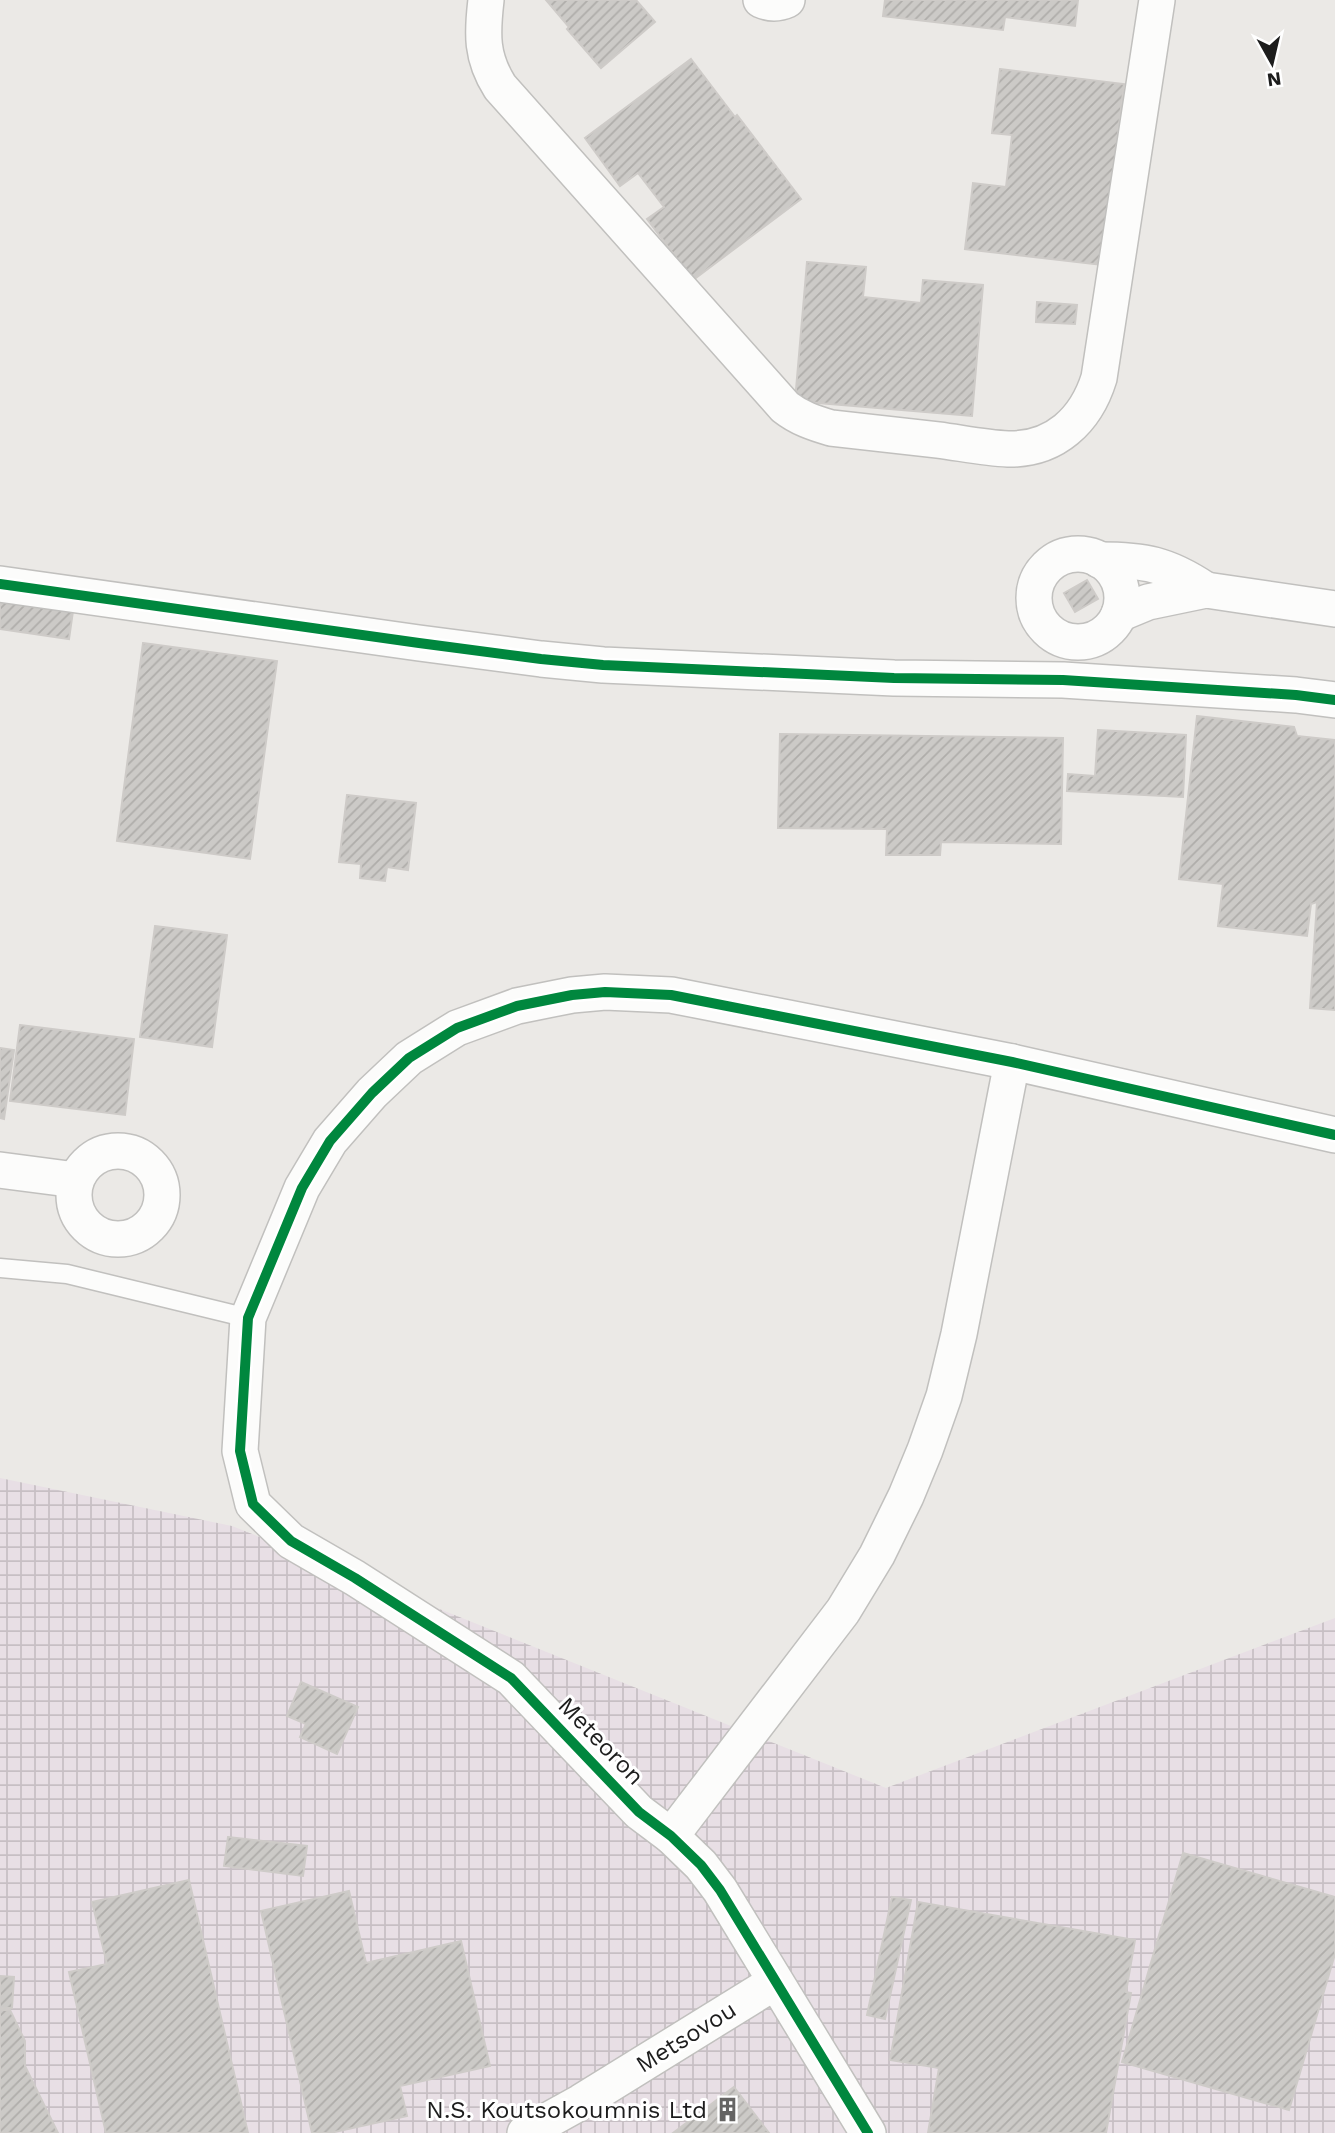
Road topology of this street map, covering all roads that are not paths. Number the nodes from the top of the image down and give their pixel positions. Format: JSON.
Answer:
{"nodes":[{"id":1,"x":486,"y":0,"type":"edge"},
{"id":2,"x":761,"y":0,"type":"edge"},
{"id":3,"x":788,"y":0,"type":"edge"},
{"id":4,"x":1157,"y":0,"type":"edge"},
{"id":5,"x":1099,"y":560,"type":"junction"},
{"id":6,"x":0,"y":584,"type":"edge"},
{"id":7,"x":1206,"y":590,"type":"junction"},
{"id":8,"x":1335,"y":609,"type":"edge"},
{"id":9,"x":1119,"y":614,"type":"junction"},
{"id":10,"x":1071,"y":641,"type":"junction"},
{"id":11,"x":1063,"y":680,"type":"junction"},
{"id":12,"x":1335,"y":700,"type":"edge"},
{"id":13,"x":1012,"y":1062,"type":"junction"},
{"id":14,"x":1335,"y":1135,"type":"edge"},
{"id":15,"x":0,"y":1170,"type":"edge"},
{"id":16,"x":76,"y":1180,"type":"dead end"},
{"id":17,"x":0,"y":1268,"type":"edge"},
{"id":18,"x":248,"y":1318,"type":"junction"},
{"id":19,"x":671,"y":1836,"type":"junction"},
{"id":20,"x":775,"y":1982,"type":"junction"},
{"id":21,"x":525,"y":2133,"type":"edge"},
{"id":22,"x":868,"y":2133,"type":"edge"}],
"edges":[{"from":1,"to":4,"type":"street"},
{"from":2,"to":3,"type":"street"},
{"from":5,"to":7,"type":"street"},
{"from":5,"to":9,"type":"street"},
{"from":5,"to":10,"type":"street"},
{"from":6,"to":11,"type":"street"},
{"from":7,"to":8,"type":"street"},
{"from":7,"to":9,"type":"street"},
{"from":9,"to":10,"type":"street"},
{"from":10,"to":11,"type":"street"},
{"from":11,"to":12,"type":"street"},
{"from":13,"to":14,"type":"street","name":"Meteoron"},
{"from":13,"to":18,"type":"street","name":"Meteoron"},
{"from":13,"to":19,"type":"street"},
{"from":15,"to":16,"type":"street"},
{"from":17,"to":18,"type":"lane"},
{"from":18,"to":19,"type":"street","name":"Meteoron"},
{"from":19,"to":20,"type":"street","name":"Meteoron"},
{"from":20,"to":21,"type":"street","name":"Metsovou"},
{"from":20,"to":22,"type":"street","name":"Meteoron"}]}
